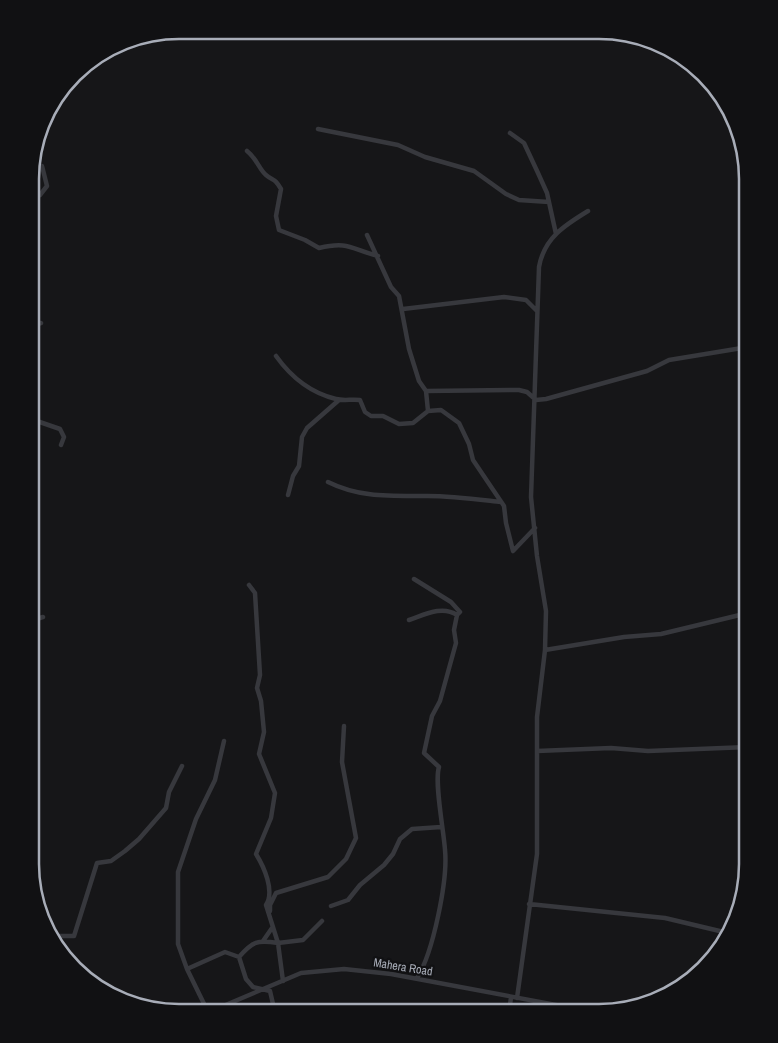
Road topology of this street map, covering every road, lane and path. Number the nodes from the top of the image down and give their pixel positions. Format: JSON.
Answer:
{"nodes":[{"id":1,"x":318,"y":129,"type":"dead end"},
{"id":2,"x":510,"y":133,"type":"dead end"},
{"id":3,"x":247,"y":152,"type":"dead end"},
{"id":4,"x":42,"y":166,"type":"dead end"},
{"id":5,"x":39,"y":195,"type":"edge"},
{"id":6,"x":549,"y":202,"type":"junction"},
{"id":7,"x":588,"y":211,"type":"dead end"},
{"id":8,"x":556,"y":234,"type":"junction"},
{"id":9,"x":367,"y":235,"type":"dead end"},
{"id":10,"x":378,"y":256,"type":"junction"},
{"id":11,"x":403,"y":309,"type":"junction"},
{"id":12,"x":538,"y":311,"type":"junction"},
{"id":13,"x":739,"y":348,"type":"edge"},
{"id":14,"x":276,"y":356,"type":"dead end"},
{"id":15,"x":426,"y":391,"type":"junction"},
{"id":16,"x":338,"y":400,"type":"junction"},
{"id":17,"x":536,"y":400,"type":"junction"},
{"id":18,"x":428,"y":411,"type":"junction"},
{"id":19,"x":39,"y":422,"type":"edge"},
{"id":20,"x":61,"y":445,"type":"dead end"},
{"id":21,"x":328,"y":482,"type":"dead end"},
{"id":22,"x":288,"y":496,"type":"dead end"},
{"id":23,"x":501,"y":502,"type":"junction"},
{"id":24,"x":534,"y":528,"type":"junction"},
{"id":25,"x":414,"y":579,"type":"dead end"},
{"id":26,"x":249,"y":585,"type":"dead end"},
{"id":27,"x":457,"y":615,"type":"junction"},
{"id":28,"x":739,"y":615,"type":"edge"},
{"id":29,"x":43,"y":617,"type":"dead end"},
{"id":30,"x":39,"y":618,"type":"edge"},
{"id":31,"x":409,"y":620,"type":"dead end"},
{"id":32,"x":545,"y":650,"type":"junction"},
{"id":33,"x":344,"y":726,"type":"dead end"},
{"id":34,"x":224,"y":741,"type":"dead end"},
{"id":35,"x":739,"y":747,"type":"edge"},
{"id":36,"x":537,"y":751,"type":"junction"},
{"id":37,"x":182,"y":766,"type":"dead end"},
{"id":38,"x":442,"y":827,"type":"junction"},
{"id":39,"x":529,"y":904,"type":"junction"},
{"id":40,"x":331,"y":906,"type":"dead end"},
{"id":41,"x":271,"y":916,"type":"junction"},
{"id":42,"x":322,"y":921,"type":"dead end"},
{"id":43,"x":272,"y":928,"type":"junction"},
{"id":44,"x":722,"y":932,"type":"edge"},
{"id":45,"x":59,"y":936,"type":"edge"},
{"id":46,"x":263,"y":941,"type":"junction"},
{"id":47,"x":278,"y":943,"type":"junction"},
{"id":48,"x":238,"y":957,"type":"junction"},
{"id":49,"x":187,"y":969,"type":"junction"},
{"id":50,"x":416,"y":978,"type":"junction"},
{"id":51,"x":283,"y":981,"type":"junction"},
{"id":52,"x":260,"y":989,"type":"junction"},
{"id":53,"x":512,"y":996,"type":"junction"},
{"id":54,"x":518,"y":998,"type":"junction"},
{"id":55,"x":204,"y":1004,"type":"edge"},
{"id":56,"x":226,"y":1004,"type":"edge"},
{"id":57,"x":273,"y":1004,"type":"edge"},
{"id":58,"x":511,"y":1004,"type":"edge"},
{"id":59,"x":550,"y":1004,"type":"edge"}],
"edges":[{"from":1,"to":6,"type":"street"},
{"from":2,"to":6,"type":"street"},
{"from":3,"to":10,"type":"street"},
{"from":4,"to":5,"type":"street"},
{"from":6,"to":8,"type":"street"},
{"from":7,"to":8,"type":"street"},
{"from":8,"to":12,"type":"street"},
{"from":9,"to":10,"type":"street"},
{"from":10,"to":11,"type":"street"},
{"from":11,"to":12,"type":"street"},
{"from":11,"to":15,"type":"street"},
{"from":12,"to":17,"type":"street"},
{"from":13,"to":17,"type":"street"},
{"from":14,"to":16,"type":"street"},
{"from":15,"to":17,"type":"street"},
{"from":15,"to":18,"type":"street"},
{"from":16,"to":18,"type":"street"},
{"from":16,"to":22,"type":"street"},
{"from":17,"to":24,"type":"street"},
{"from":18,"to":23,"type":"street"},
{"from":19,"to":20,"type":"street"},
{"from":21,"to":23,"type":"street"},
{"from":23,"to":24,"type":"street"},
{"from":24,"to":32,"type":"street"},
{"from":25,"to":27,"type":"street"},
{"from":26,"to":41,"type":"street"},
{"from":27,"to":31,"type":"street"},
{"from":27,"to":38,"type":"street"},
{"from":28,"to":32,"type":"street"},
{"from":29,"to":30,"type":"street"},
{"from":32,"to":36,"type":"street"},
{"from":33,"to":41,"type":"street"},
{"from":34,"to":49,"type":"street"},
{"from":35,"to":36,"type":"street"},
{"from":36,"to":39,"type":"street"},
{"from":37,"to":45,"type":"street"},
{"from":38,"to":40,"type":"street"},
{"from":38,"to":50,"type":"street"},
{"from":39,"to":44,"type":"street"},
{"from":39,"to":54,"type":"street"},
{"from":41,"to":43,"type":"street"},
{"from":42,"to":47,"type":"street"},
{"from":43,"to":46,"type":"street"},
{"from":43,"to":47,"type":"street"},
{"from":46,"to":47,"type":"street"},
{"from":46,"to":48,"type":"street"},
{"from":47,"to":51,"type":"street"},
{"from":48,"to":49,"type":"street"},
{"from":48,"to":52,"type":"street"},
{"from":49,"to":55,"type":"street"},
{"from":50,"to":51,"type":"street","name":"Mahera Road"},
{"from":50,"to":53,"type":"street","name":"Mahera Road"},
{"from":51,"to":52,"type":"street","name":"Mahera Road"},
{"from":52,"to":56,"type":"street","name":"Mahera Road"},
{"from":52,"to":57,"type":"street"},
{"from":53,"to":54,"type":"street","name":"Mahera Road"},
{"from":53,"to":58,"type":"street"},
{"from":54,"to":59,"type":"street","name":"Mahera Road"}]}
